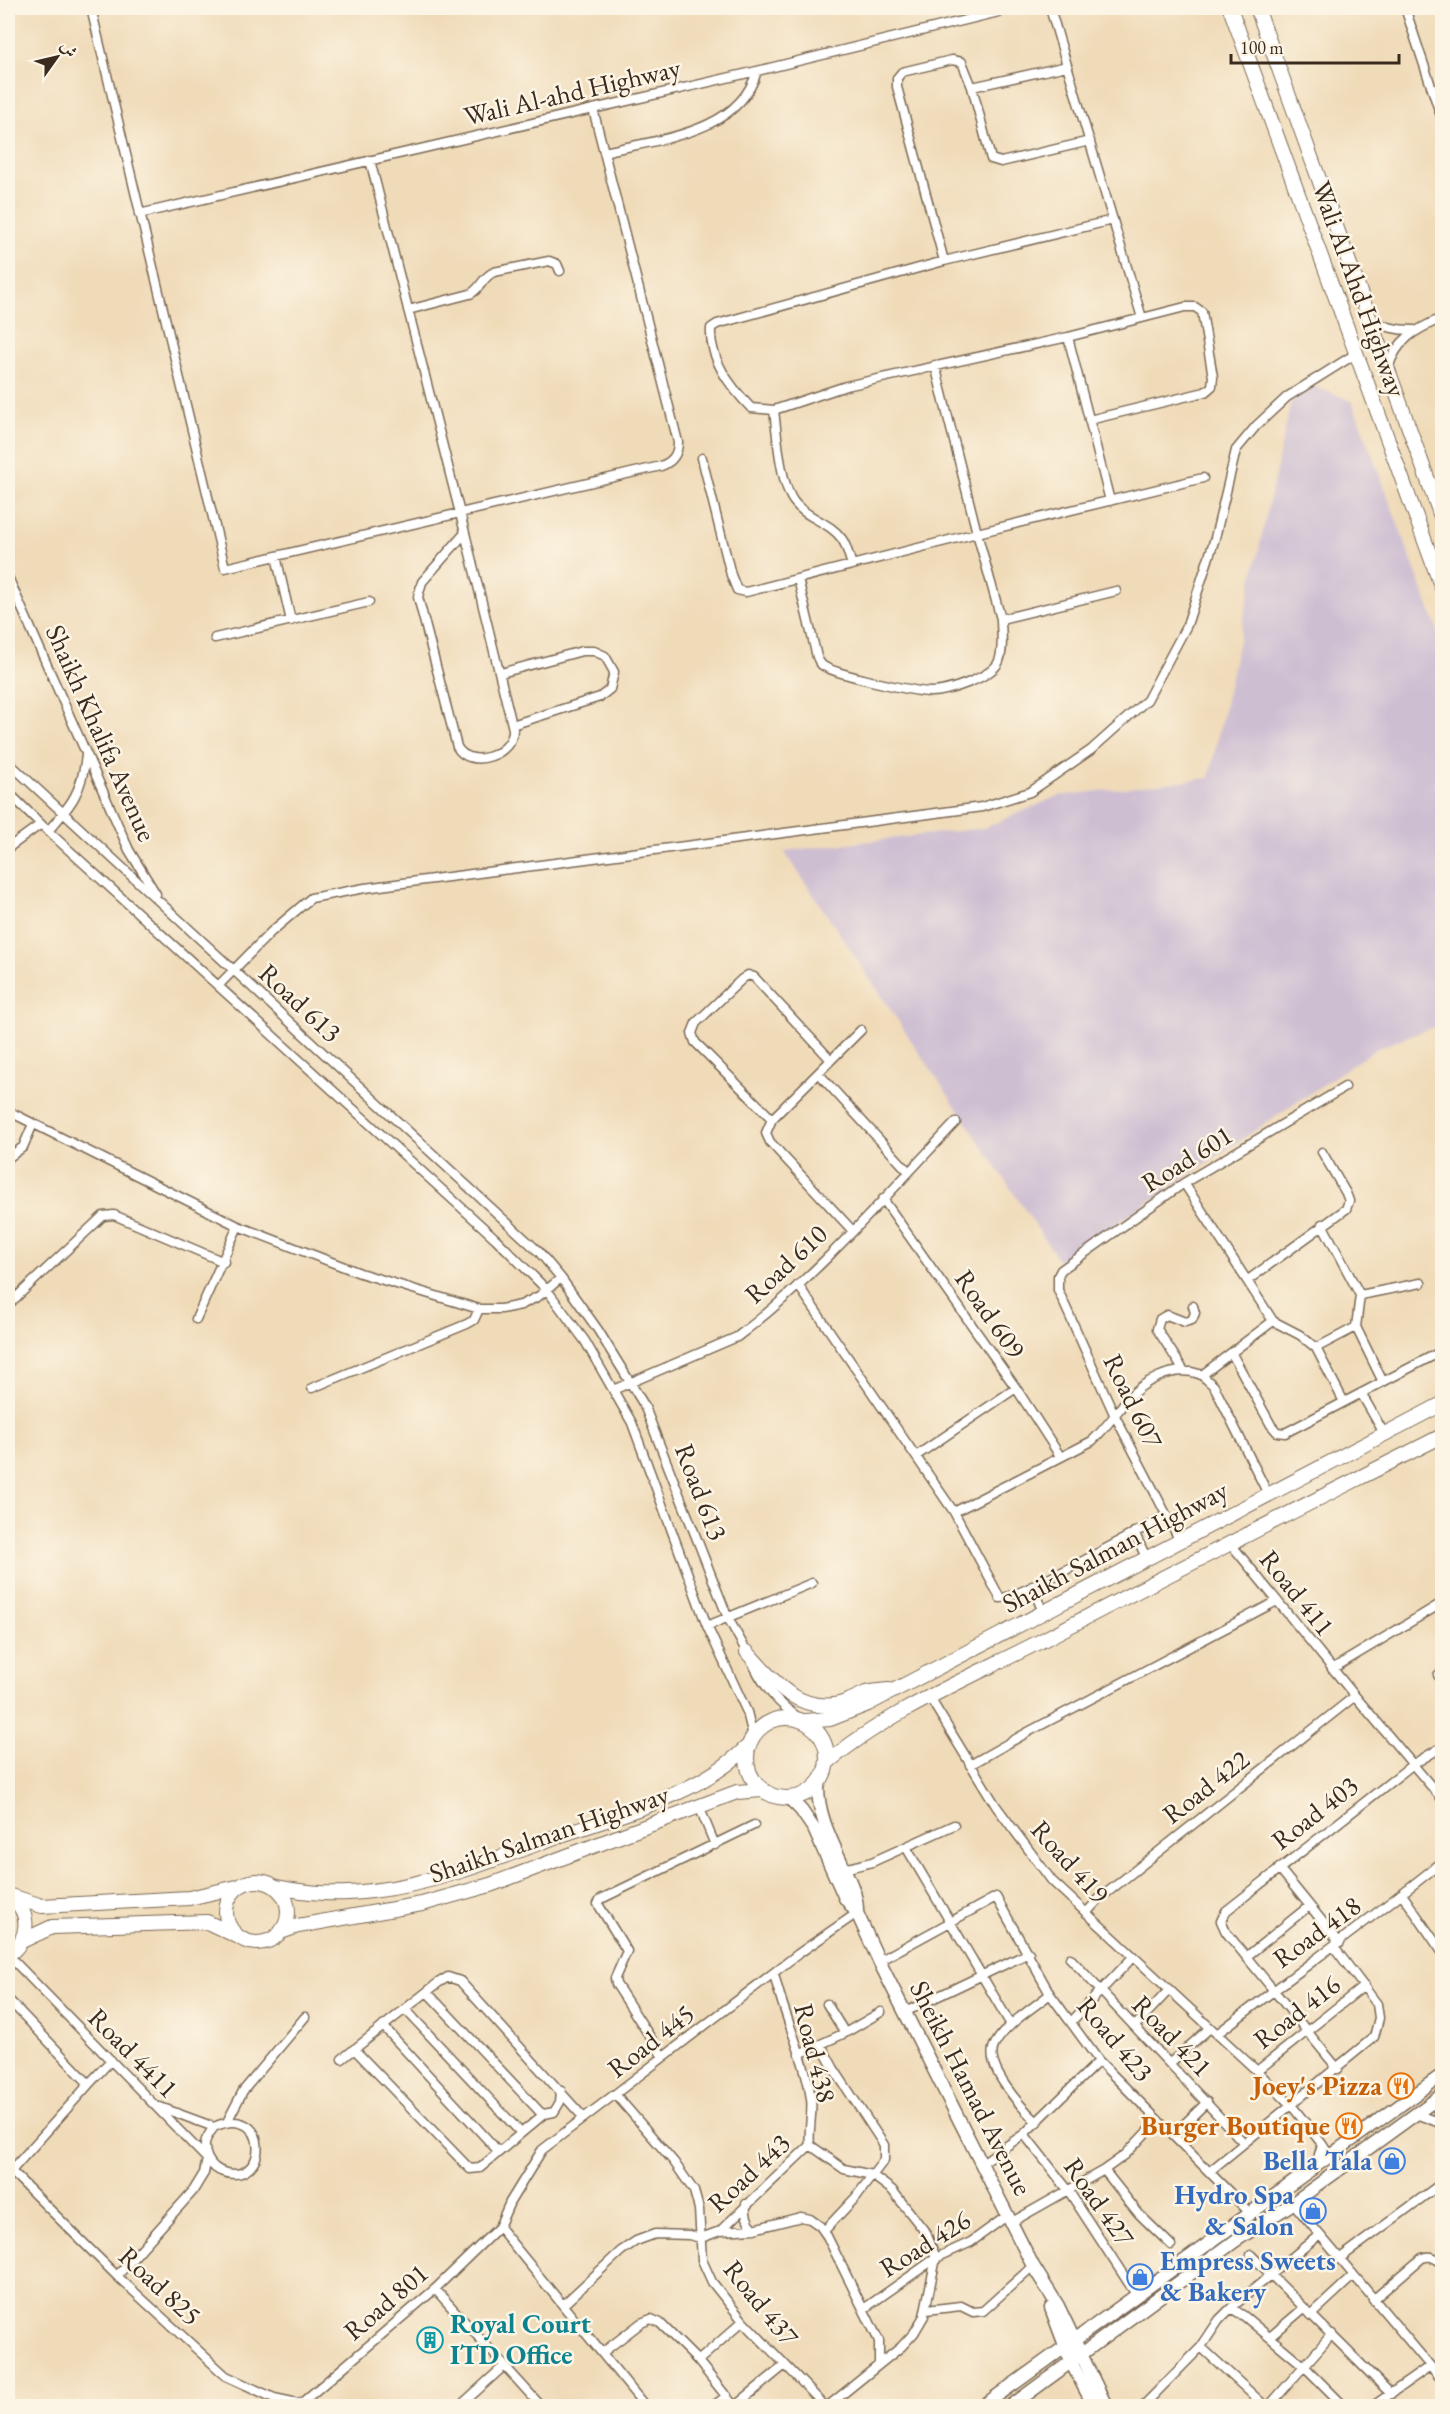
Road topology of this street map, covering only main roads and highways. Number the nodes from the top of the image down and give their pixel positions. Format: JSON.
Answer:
{"nodes":[{"id":1,"x":1230,"y":8,"type":"edge"},
{"id":2,"x":1257,"y":8,"type":"edge"},
{"id":3,"x":1378,"y":345,"type":"junction"},
{"id":4,"x":1357,"y":353,"type":"junction"},
{"id":5,"x":1443,"y":519,"type":"edge"},
{"id":6,"x":1443,"y":588,"type":"edge"},
{"id":7,"x":1443,"y":1404,"type":"edge"},
{"id":8,"x":1443,"y":1436,"type":"edge"},
{"id":9,"x":747,"y":1652,"type":"road end"},
{"id":10,"x":897,"y":1689,"type":"junction"},
{"id":11,"x":803,"y":1720,"type":"junction"},
{"id":12,"x":750,"y":1741,"type":"junction"},
{"id":13,"x":828,"y":1762,"type":"junction"},
{"id":14,"x":762,"y":1790,"type":"junction"},
{"id":15,"x":237,"y":1887,"type":"junction"},
{"id":16,"x":277,"y":1887,"type":"junction"},
{"id":17,"x":8,"y":1896,"type":"edge"},
{"id":18,"x":281,"y":1932,"type":"junction"},
{"id":19,"x":239,"y":1937,"type":"junction"},
{"id":20,"x":13,"y":1950,"type":"edge"}],
"edges":[{"from":1,"to":4,"type":"main road","name":"Wali Al Ahd Highway"},
{"from":2,"to":3,"type":"main road","name":"Wali Al Ahd Highway"},
{"from":3,"to":4,"type":"main road"},
{"from":3,"to":5,"type":"main road","name":"Wali Al Ahd Highway"},
{"from":4,"to":6,"type":"main road","name":"Wali Al Ahd Highway"},
{"from":7,"to":10,"type":"main road","name":"Shaikh Salman Highway"},
{"from":8,"to":13,"type":"main road","name":"Shaikh Salman Highway"},
{"from":9,"to":10,"type":"main road"},
{"from":10,"to":11,"type":"main road","name":"Shaikh Salman Highway"},
{"from":11,"to":12,"type":"main road"},
{"from":11,"to":13,"type":"main road"},
{"from":12,"to":14,"type":"main road"},
{"from":12,"to":16,"type":"main road","name":"Shaikh Salman Highway"},
{"from":13,"to":14,"type":"main road"},
{"from":14,"to":18,"type":"main road","name":"Shaikh Salman Highway"},
{"from":15,"to":16,"type":"main road"},
{"from":15,"to":17,"type":"main road"},
{"from":15,"to":19,"type":"main road"},
{"from":16,"to":18,"type":"main road"},
{"from":17,"to":20,"type":"main road"},
{"from":18,"to":19,"type":"main road"},
{"from":19,"to":20,"type":"main road"}]}
